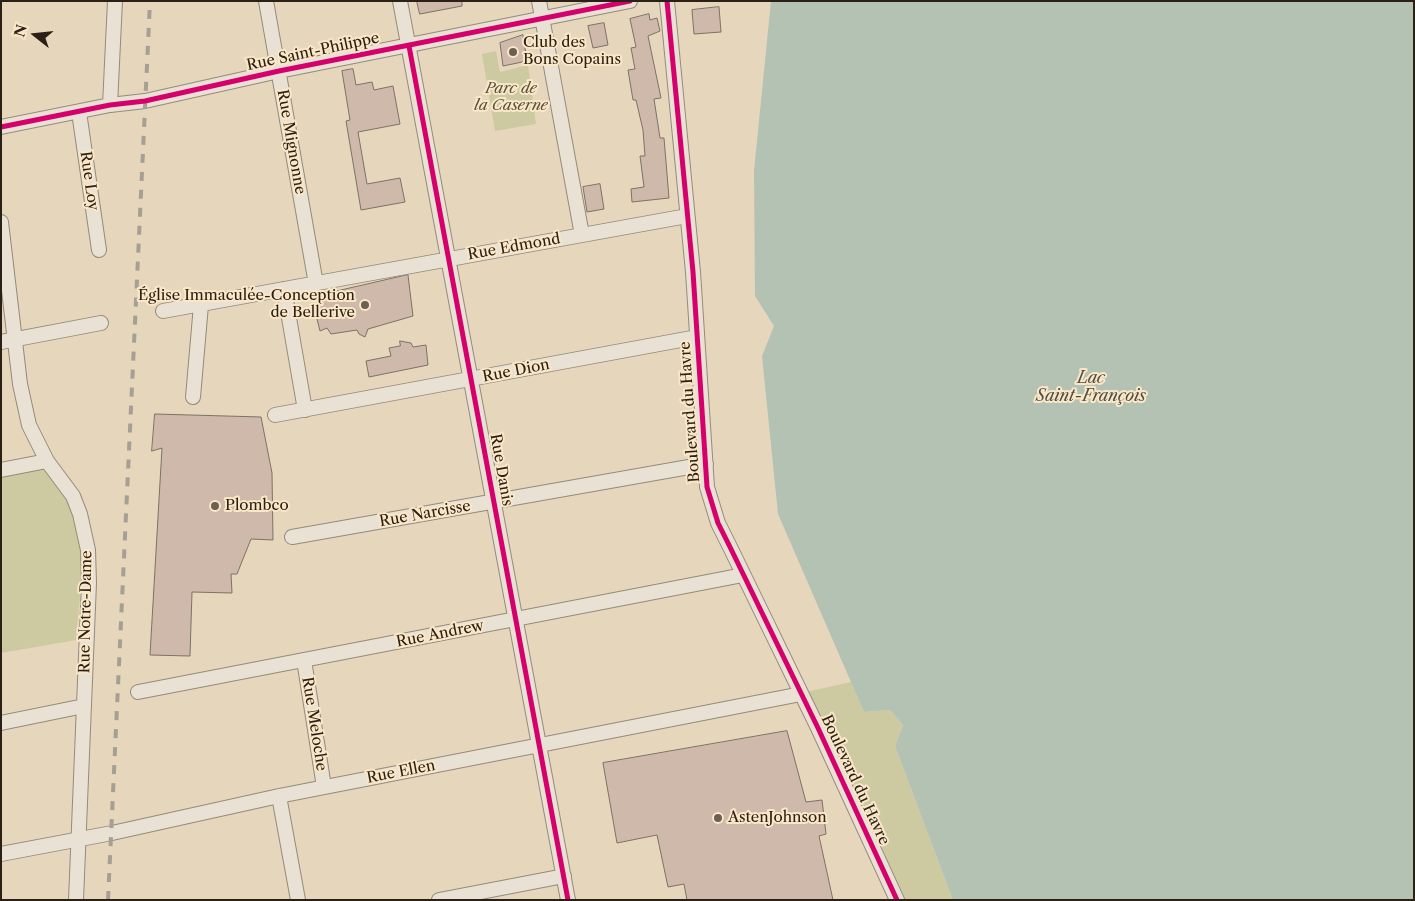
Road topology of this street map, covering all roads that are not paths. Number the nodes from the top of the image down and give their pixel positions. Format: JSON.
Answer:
{"nodes":[{"id":1,"x":115,"y":1,"type":"edge"},
{"id":2,"x":266,"y":1,"type":"edge"},
{"id":3,"x":400,"y":1,"type":"edge"},
{"id":4,"x":539,"y":1,"type":"edge"},
{"id":5,"x":630,"y":1,"type":"edge"},
{"id":6,"x":667,"y":1,"type":"edge"},
{"id":7,"x":542,"y":19,"type":"junction"},
{"id":8,"x":409,"y":46,"type":"junction"},
{"id":9,"x":279,"y":72,"type":"junction"},
{"id":10,"x":110,"y":106,"type":"junction"},
{"id":11,"x":79,"y":112,"type":"junction"},
{"id":12,"x":1,"y":127,"type":"edge"},
{"id":13,"x":687,"y":216,"type":"junction"},
{"id":14,"x":1,"y":222,"type":"edge"},
{"id":15,"x":582,"y":235,"type":"junction"},
{"id":16,"x":3,"y":236,"type":"edge"},
{"id":17,"x":100,"y":250,"type":"dead end"},
{"id":18,"x":449,"y":259,"type":"junction"},
{"id":19,"x":316,"y":284,"type":"junction"},
{"id":20,"x":284,"y":289,"type":"junction"},
{"id":21,"x":201,"y":304,"type":"junction"},
{"id":22,"x":163,"y":312,"type":"dead end"},
{"id":23,"x":100,"y":323,"type":"dead end"},
{"id":24,"x":697,"y":337,"type":"junction"},
{"id":25,"x":16,"y":339,"type":"junction"},
{"id":26,"x":1,"y":342,"type":"edge"},
{"id":27,"x":472,"y":379,"type":"junction"},
{"id":28,"x":193,"y":397,"type":"dead end"},
{"id":29,"x":305,"y":410,"type":"junction"},
{"id":30,"x":275,"y":415,"type":"dead end"},
{"id":31,"x":47,"y":461,"type":"junction"},
{"id":32,"x":706,"y":464,"type":"junction"},
{"id":33,"x":1,"y":470,"type":"edge"},
{"id":34,"x":494,"y":502,"type":"junction"},
{"id":35,"x":292,"y":537,"type":"dead end"},
{"id":36,"x":743,"y":575,"type":"junction"},
{"id":37,"x":515,"y":619,"type":"junction"},
{"id":38,"x":304,"y":660,"type":"junction"},
{"id":39,"x":138,"y":692,"type":"dead end"},
{"id":40,"x":801,"y":694,"type":"junction"},
{"id":41,"x":84,"y":706,"type":"junction"},
{"id":42,"x":1,"y":723,"type":"edge"},
{"id":43,"x":538,"y":746,"type":"junction"},
{"id":44,"x":324,"y":787,"type":"junction"},
{"id":45,"x":279,"y":796,"type":"junction"},
{"id":46,"x":78,"y":838,"type":"junction"},
{"id":47,"x":1,"y":854,"type":"edge"},
{"id":48,"x":564,"y":876,"type":"junction"},
{"id":49,"x":76,"y":900,"type":"edge"},
{"id":50,"x":298,"y":900,"type":"edge"},
{"id":51,"x":439,"y":900,"type":"edge"},
{"id":52,"x":568,"y":900,"type":"edge"},
{"id":53,"x":897,"y":900,"type":"edge"}],
"edges":[{"from":1,"to":10,"type":"street"},
{"from":2,"to":9,"type":"street","name":"Rue Mignonne"},
{"from":3,"to":8,"type":"street","name":"Rue Danis"},
{"from":4,"to":7,"type":"street"},
{"from":5,"to":7,"type":"street","name":"Rue Saint-Philippe"},
{"from":6,"to":13,"type":"street","name":"Boulevard du Havre"},
{"from":7,"to":8,"type":"street","name":"Rue Saint-Philippe"},
{"from":7,"to":15,"type":"street"},
{"from":8,"to":9,"type":"street","name":"Rue Saint-Philippe"},
{"from":8,"to":18,"type":"street","name":"Rue Danis"},
{"from":9,"to":10,"type":"street","name":"Rue Saint-Philippe"},
{"from":9,"to":19,"type":"street","name":"Rue Mignonne"},
{"from":10,"to":11,"type":"street","name":"Rue Saint-Philippe"},
{"from":11,"to":12,"type":"street","name":"Rue Saint-Philippe"},
{"from":11,"to":17,"type":"street","name":"Rue Loy"},
{"from":13,"to":15,"type":"street","name":"Rue Edmond"},
{"from":13,"to":24,"type":"street","name":"Boulevard du Havre"},
{"from":14,"to":16,"type":"street","name":"Rue Notre-Dame"},
{"from":15,"to":18,"type":"street","name":"Rue Edmond"},
{"from":16,"to":25,"type":"street","name":"Rue Notre-Dame"},
{"from":18,"to":19,"type":"street","name":"Rue Edmond"},
{"from":18,"to":27,"type":"street","name":"Rue Danis"},
{"from":19,"to":20,"type":"street","name":"Rue Edmond"},
{"from":20,"to":21,"type":"street","name":"Rue Edmond"},
{"from":20,"to":29,"type":"street"},
{"from":21,"to":22,"type":"street","name":"Rue Edmond"},
{"from":21,"to":28,"type":"street"},
{"from":23,"to":25,"type":"street"},
{"from":24,"to":27,"type":"street","name":"Rue Dion"},
{"from":24,"to":32,"type":"street","name":"Boulevard du Havre"},
{"from":25,"to":26,"type":"street"},
{"from":25,"to":31,"type":"street","name":"Rue Notre-Dame"},
{"from":27,"to":29,"type":"street","name":"Rue Dion"},
{"from":27,"to":34,"type":"street","name":"Rue Danis"},
{"from":29,"to":30,"type":"street","name":"Rue Dion"},
{"from":31,"to":33,"type":"street"},
{"from":31,"to":41,"type":"street","name":"Rue Notre-Dame"},
{"from":32,"to":34,"type":"street","name":"Rue Narcisse"},
{"from":32,"to":36,"type":"street","name":"Boulevard du Havre"},
{"from":34,"to":35,"type":"street","name":"Rue Narcisse"},
{"from":34,"to":37,"type":"street","name":"Rue Danis"},
{"from":36,"to":37,"type":"street","name":"Rue Andrew"},
{"from":36,"to":40,"type":"street","name":"Boulevard du Havre"},
{"from":37,"to":38,"type":"street","name":"Rue Andrew"},
{"from":37,"to":43,"type":"street","name":"Rue Danis"},
{"from":38,"to":39,"type":"street","name":"Rue Andrew"},
{"from":38,"to":44,"type":"street","name":"Rue Meloche"},
{"from":40,"to":43,"type":"street","name":"Rue Ellen"},
{"from":40,"to":53,"type":"street","name":"Boulevard du Havre"},
{"from":41,"to":42,"type":"street"},
{"from":41,"to":46,"type":"street","name":"Rue Notre-Dame"},
{"from":43,"to":44,"type":"street","name":"Rue Ellen"},
{"from":43,"to":48,"type":"street","name":"Rue Danis"},
{"from":44,"to":45,"type":"street","name":"Rue Ellen"},
{"from":45,"to":46,"type":"street","name":"Rue Ellen"},
{"from":45,"to":50,"type":"street"},
{"from":46,"to":47,"type":"street","name":"Rue Ellen"},
{"from":46,"to":49,"type":"street","name":"Rue Notre-Dame"},
{"from":48,"to":51,"type":"street"},
{"from":48,"to":52,"type":"street","name":"Rue Danis"}]}
